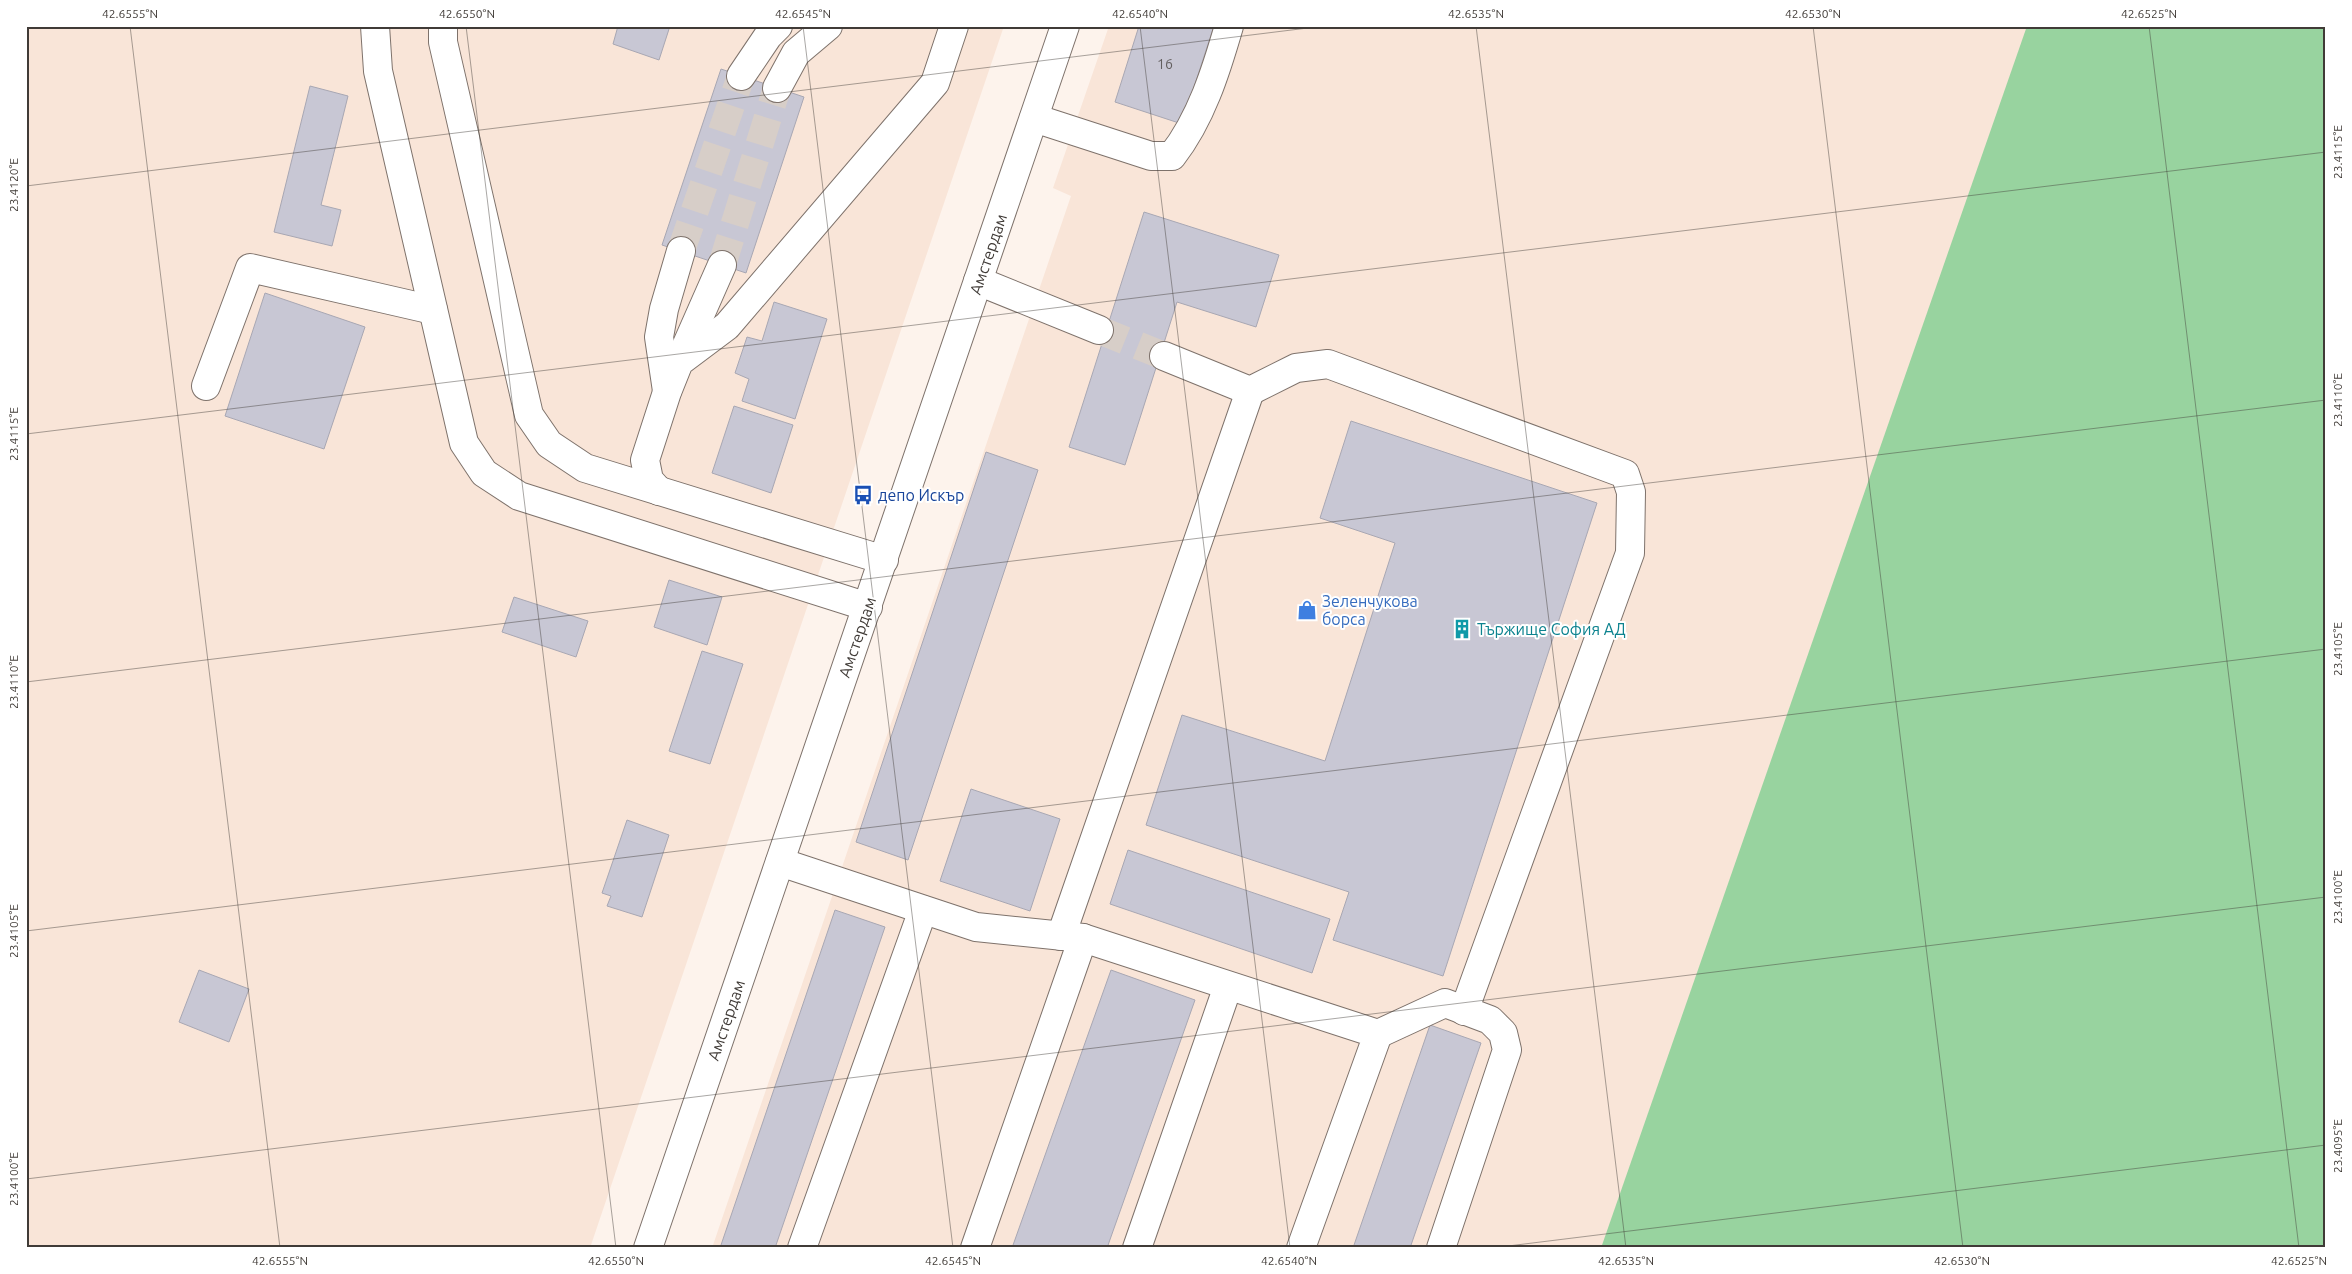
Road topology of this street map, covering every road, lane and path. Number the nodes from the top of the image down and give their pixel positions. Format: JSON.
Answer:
{"nodes":[{"id":1,"x":375,"y":26,"type":"edge"},
{"id":2,"x":443,"y":26,"type":"edge"},
{"id":3,"x":778,"y":26,"type":"edge"},
{"id":4,"x":828,"y":26,"type":"edge"},
{"id":5,"x":954,"y":26,"type":"edge"},
{"id":6,"x":1065,"y":26,"type":"edge"},
{"id":7,"x":1229,"y":26,"type":"edge"},
{"id":8,"x":741,"y":76,"type":"tunnel mouth"},
{"id":9,"x":777,"y":88,"type":"tunnel mouth"},
{"id":10,"x":1034,"y":118,"type":"junction"},
{"id":11,"x":681,"y":251,"type":"tunnel mouth"},
{"id":12,"x":722,"y":265,"type":"tunnel mouth"},
{"id":13,"x":978,"y":281,"type":"junction"},
{"id":14,"x":433,"y":310,"type":"junction"},
{"id":15,"x":1099,"y":330,"type":"tunnel mouth"},
{"id":16,"x":1164,"y":356,"type":"tunnel mouth"},
{"id":17,"x":679,"y":362,"type":"junction"},
{"id":18,"x":206,"y":386,"type":"dead end"},
{"id":19,"x":1250,"y":391,"type":"junction"},
{"id":20,"x":667,"y":392,"type":"junction"},
{"id":21,"x":659,"y":491,"type":"junction"},
{"id":22,"x":884,"y":560,"type":"junction"},
{"id":23,"x":868,"y":608,"type":"junction"},
{"id":24,"x":780,"y":862,"type":"junction"},
{"id":25,"x":923,"y":910,"type":"junction"},
{"id":26,"x":1072,"y":937,"type":"junction"},
{"id":27,"x":1228,"y":986,"type":"junction"},
{"id":28,"x":1464,"y":1011,"type":"junction"},
{"id":29,"x":1378,"y":1034,"type":"junction"},
{"id":30,"x":648,"y":1248,"type":"edge"},
{"id":31,"x":802,"y":1248,"type":"edge"},
{"id":32,"x":975,"y":1248,"type":"edge"},
{"id":33,"x":1137,"y":1248,"type":"edge"},
{"id":34,"x":1301,"y":1248,"type":"edge"},
{"id":35,"x":1441,"y":1248,"type":"edge"}],
"edges":[{"from":1,"to":14,"type":"street"},
{"from":2,"to":21,"type":"street"},
{"from":3,"to":8,"type":"street"},
{"from":4,"to":9,"type":"street"},
{"from":5,"to":17,"type":"street"},
{"from":6,"to":10,"type":"street","name":"Амстердам"},
{"from":7,"to":10,"type":"street"},
{"from":10,"to":13,"type":"street","name":"Амстердам"},
{"from":11,"to":20,"type":"street"},
{"from":12,"to":17,"type":"street"},
{"from":13,"to":15,"type":"street"},
{"from":13,"to":22,"type":"street","name":"Амстердам"},
{"from":14,"to":18,"type":"street"},
{"from":14,"to":23,"type":"street"},
{"from":16,"to":19,"type":"street"},
{"from":17,"to":20,"type":"street"},
{"from":19,"to":26,"type":"street"},
{"from":19,"to":28,"type":"street"},
{"from":20,"to":21,"type":"street"},
{"from":21,"to":22,"type":"street"},
{"from":22,"to":23,"type":"street","name":"Амстердам"},
{"from":23,"to":24,"type":"street","name":"Амстердам"},
{"from":24,"to":25,"type":"street"},
{"from":24,"to":30,"type":"street","name":"Амстердам"},
{"from":25,"to":26,"type":"street"},
{"from":25,"to":31,"type":"street"},
{"from":26,"to":27,"type":"street"},
{"from":26,"to":32,"type":"street"},
{"from":27,"to":29,"type":"street"},
{"from":27,"to":33,"type":"street"},
{"from":28,"to":29,"type":"street"},
{"from":28,"to":35,"type":"street"},
{"from":29,"to":34,"type":"street"}]}
